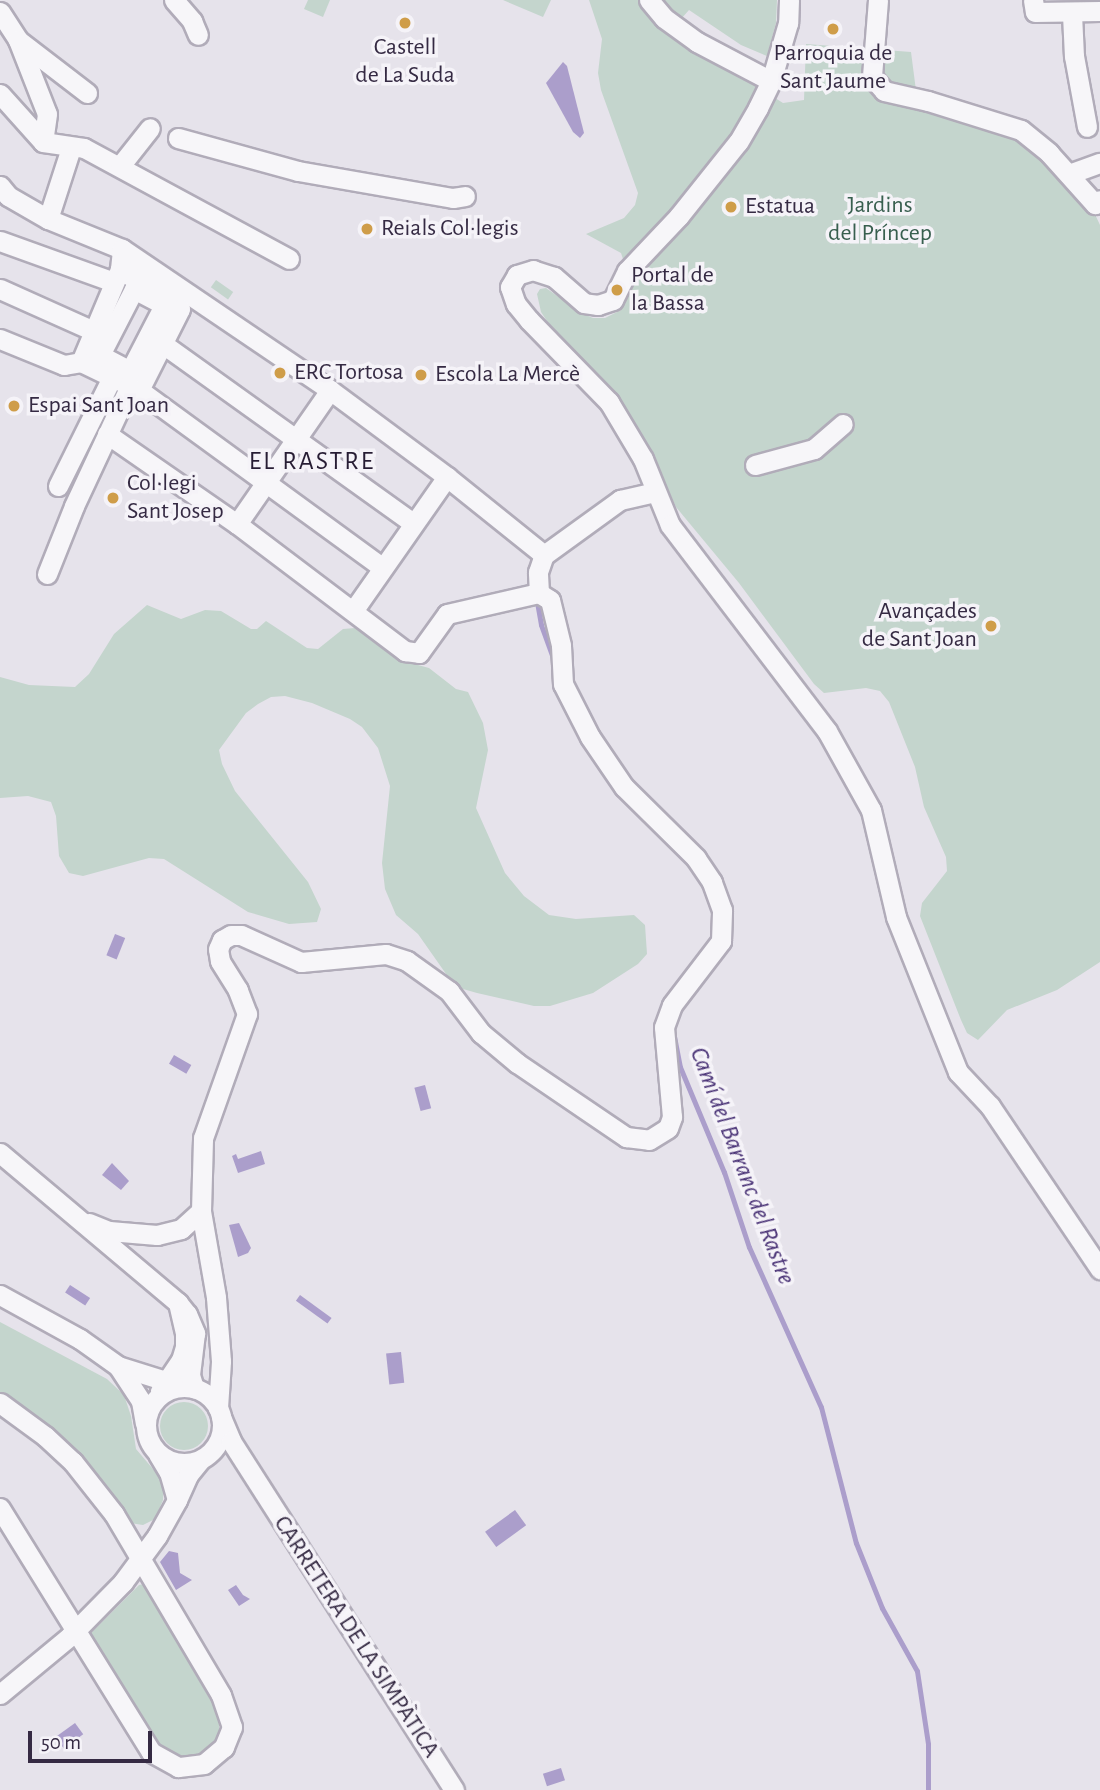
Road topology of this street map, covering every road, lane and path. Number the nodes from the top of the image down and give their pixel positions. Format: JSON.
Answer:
{"nodes":[{"id":1,"x":174,"y":0,"type":"edge"},
{"id":2,"x":184,"y":0,"type":"edge"},
{"id":3,"x":194,"y":0,"type":"edge"},
{"id":4,"x":649,"y":0,"type":"edge"},
{"id":5,"x":789,"y":0,"type":"edge"},
{"id":6,"x":878,"y":0,"type":"edge"},
{"id":7,"x":1034,"y":6,"type":"edge"},
{"id":8,"x":1100,"y":11,"type":"edge"},
{"id":9,"x":0,"y":12,"type":"edge"},
{"id":10,"x":1072,"y":14,"type":"junction"},
{"id":11,"x":198,"y":35,"type":"dead end"},
{"id":12,"x":18,"y":40,"type":"junction"},
{"id":13,"x":771,"y":82,"type":"junction"},
{"id":14,"x":87,"y":93,"type":"dead end"},
{"id":15,"x":0,"y":94,"type":"edge"},
{"id":16,"x":1091,"y":119,"type":"edge"},
{"id":17,"x":149,"y":128,"type":"dead end"},
{"id":18,"x":178,"y":138,"type":"dead end"},
{"id":19,"x":43,"y":142,"type":"junction"},
{"id":20,"x":72,"y":148,"type":"junction"},
{"id":21,"x":1100,"y":163,"type":"edge"},
{"id":22,"x":120,"y":166,"type":"junction"},
{"id":23,"x":1069,"y":174,"type":"junction"},
{"id":24,"x":3,"y":195,"type":"edge"},
{"id":25,"x":465,"y":196,"type":"dead end"},
{"id":26,"x":1098,"y":202,"type":"edge"},
{"id":27,"x":48,"y":219,"type":"junction"},
{"id":28,"x":0,"y":241,"type":"edge"},
{"id":29,"x":122,"y":249,"type":"junction"},
{"id":30,"x":289,"y":259,"type":"dead end"},
{"id":31,"x":117,"y":276,"type":"junction"},
{"id":32,"x":0,"y":289,"type":"edge"},
{"id":33,"x":185,"y":302,"type":"junction"},
{"id":34,"x":94,"y":331,"type":"junction"},
{"id":35,"x":0,"y":339,"type":"edge"},
{"id":36,"x":163,"y":344,"type":"junction"},
{"id":37,"x":81,"y":362,"type":"junction"},
{"id":38,"x":127,"y":381,"type":"junction"},
{"id":39,"x":330,"y":390,"type":"junction"},
{"id":40,"x":843,"y":424,"type":"dead end"},
{"id":41,"x":107,"y":434,"type":"junction"},
{"id":42,"x":295,"y":438,"type":"junction"},
{"id":43,"x":755,"y":465,"type":"dead end"},
{"id":44,"x":447,"y":477,"type":"junction"},
{"id":45,"x":265,"y":483,"type":"junction"},
{"id":46,"x":58,"y":486,"type":"dead end"},
{"id":47,"x":655,"y":492,"type":"junction"},
{"id":48,"x":413,"y":523,"type":"junction"},
{"id":49,"x":237,"y":524,"type":"junction"},
{"id":50,"x":544,"y":555,"type":"junction"},
{"id":51,"x":382,"y":568,"type":"junction"},
{"id":52,"x":47,"y":574,"type":"dead end"},
{"id":53,"x":539,"y":593,"type":"junction"},
{"id":54,"x":353,"y":611,"type":"junction"},
{"id":55,"x":0,"y":1153,"type":"edge"},
{"id":56,"x":201,"y":1211,"type":"junction"},
{"id":57,"x":72,"y":1215,"type":"junction"},
{"id":58,"x":1100,"y":1269,"type":"edge"},
{"id":59,"x":0,"y":1295,"type":"edge"},
{"id":60,"x":178,"y":1303,"type":"junction"},
{"id":61,"x":220,"y":1362,"type":"junction"},
{"id":62,"x":118,"y":1366,"type":"junction"},
{"id":63,"x":166,"y":1381,"type":"junction"},
{"id":64,"x":193,"y":1388,"type":"junction"},
{"id":65,"x":0,"y":1403,"type":"edge"},
{"id":66,"x":153,"y":1403,"type":"junction"},
{"id":67,"x":220,"y":1413,"type":"junction"},
{"id":68,"x":145,"y":1426,"type":"junction"},
{"id":69,"x":158,"y":1453,"type":"junction"},
{"id":70,"x":203,"y":1458,"type":"junction"},
{"id":71,"x":258,"y":1484,"type":"junction"},
{"id":72,"x":177,"y":1500,"type":"junction"},
{"id":73,"x":0,"y":1508,"type":"edge"},
{"id":74,"x":141,"y":1558,"type":"junction"},
{"id":75,"x":75,"y":1631,"type":"junction"},
{"id":76,"x":0,"y":1694,"type":"edge"},
{"id":77,"x":454,"y":1790,"type":"edge"}],
"edges":[{"from":1,"to":11,"type":"street"},
{"from":2,"to":3,"type":"street"},
{"from":4,"to":13,"type":"street"},
{"from":5,"to":13,"type":"street"},
{"from":6,"to":23,"type":"street"},
{"from":7,"to":10,"type":"street"},
{"from":8,"to":10,"type":"street"},
{"from":9,"to":12,"type":"street"},
{"from":10,"to":16,"type":"street"},
{"from":12,"to":14,"type":"street"},
{"from":12,"to":19,"type":"street"},
{"from":13,"to":47,"type":"street"},
{"from":15,"to":19,"type":"street"},
{"from":17,"to":22,"type":"street"},
{"from":18,"to":25,"type":"street"},
{"from":19,"to":20,"type":"street"},
{"from":20,"to":22,"type":"street"},
{"from":20,"to":27,"type":"street"},
{"from":21,"to":23,"type":"street"},
{"from":22,"to":30,"type":"street"},
{"from":23,"to":26,"type":"street"},
{"from":24,"to":27,"type":"street"},
{"from":27,"to":29,"type":"street"},
{"from":28,"to":31,"type":"street"},
{"from":29,"to":31,"type":"street"},
{"from":29,"to":33,"type":"street"},
{"from":31,"to":33,"type":"street"},
{"from":31,"to":34,"type":"street"},
{"from":32,"to":34,"type":"street"},
{"from":33,"to":36,"type":"street"},
{"from":33,"to":39,"type":"street"},
{"from":34,"to":37,"type":"street"},
{"from":35,"to":37,"type":"street"},
{"from":36,"to":38,"type":"street"},
{"from":36,"to":42,"type":"street"},
{"from":37,"to":38,"type":"street"},
{"from":38,"to":41,"type":"street"},
{"from":38,"to":45,"type":"street"},
{"from":38,"to":46,"type":"street"},
{"from":39,"to":42,"type":"street"},
{"from":39,"to":44,"type":"street"},
{"from":40,"to":43,"type":"street"},
{"from":41,"to":49,"type":"street"},
{"from":41,"to":52,"type":"street"},
{"from":42,"to":45,"type":"street"},
{"from":42,"to":48,"type":"street"},
{"from":44,"to":48,"type":"street"},
{"from":44,"to":50,"type":"street"},
{"from":45,"to":49,"type":"street"},
{"from":45,"to":51,"type":"street"},
{"from":47,"to":50,"type":"street"},
{"from":47,"to":58,"type":"street"},
{"from":48,"to":51,"type":"street"},
{"from":49,"to":54,"type":"street"},
{"from":50,"to":53,"type":"street"},
{"from":51,"to":54,"type":"street"},
{"from":53,"to":54,"type":"street"},
{"from":53,"to":56,"type":"street"},
{"from":55,"to":57,"type":"street"},
{"from":56,"to":57,"type":"street"},
{"from":56,"to":61,"type":"street"},
{"from":57,"to":60,"type":"street"},
{"from":59,"to":62,"type":"street"},
{"from":60,"to":63,"type":"street"},
{"from":60,"to":64,"type":"street"},
{"from":61,"to":64,"type":"street"},
{"from":61,"to":67,"type":"street"},
{"from":62,"to":63,"type":"street"},
{"from":62,"to":68,"type":"street"},
{"from":63,"to":64,"type":"street"},
{"from":63,"to":66,"type":"street"},
{"from":64,"to":66,"type":"street"},
{"from":64,"to":67,"type":"street"},
{"from":65,"to":74,"type":"street"},
{"from":66,"to":68,"type":"street"},
{"from":67,"to":70,"type":"street"},
{"from":67,"to":71,"type":"street","name":"CARRETERA DE LA SIMPÀTICA"},
{"from":68,"to":69,"type":"street"},
{"from":69,"to":70,"type":"street"},
{"from":69,"to":72,"type":"street"},
{"from":70,"to":71,"type":"street","name":"CARRETERA DE LA SIMPÀTICA"},
{"from":70,"to":72,"type":"street"},
{"from":71,"to":77,"type":"street","name":"CARRETERA DE LA SIMPÀTICA"},
{"from":72,"to":74,"type":"street"},
{"from":73,"to":75,"type":"street"},
{"from":74,"to":75,"type":"street"},
{"from":74,"to":75,"type":"street"},
{"from":75,"to":76,"type":"street"}]}
